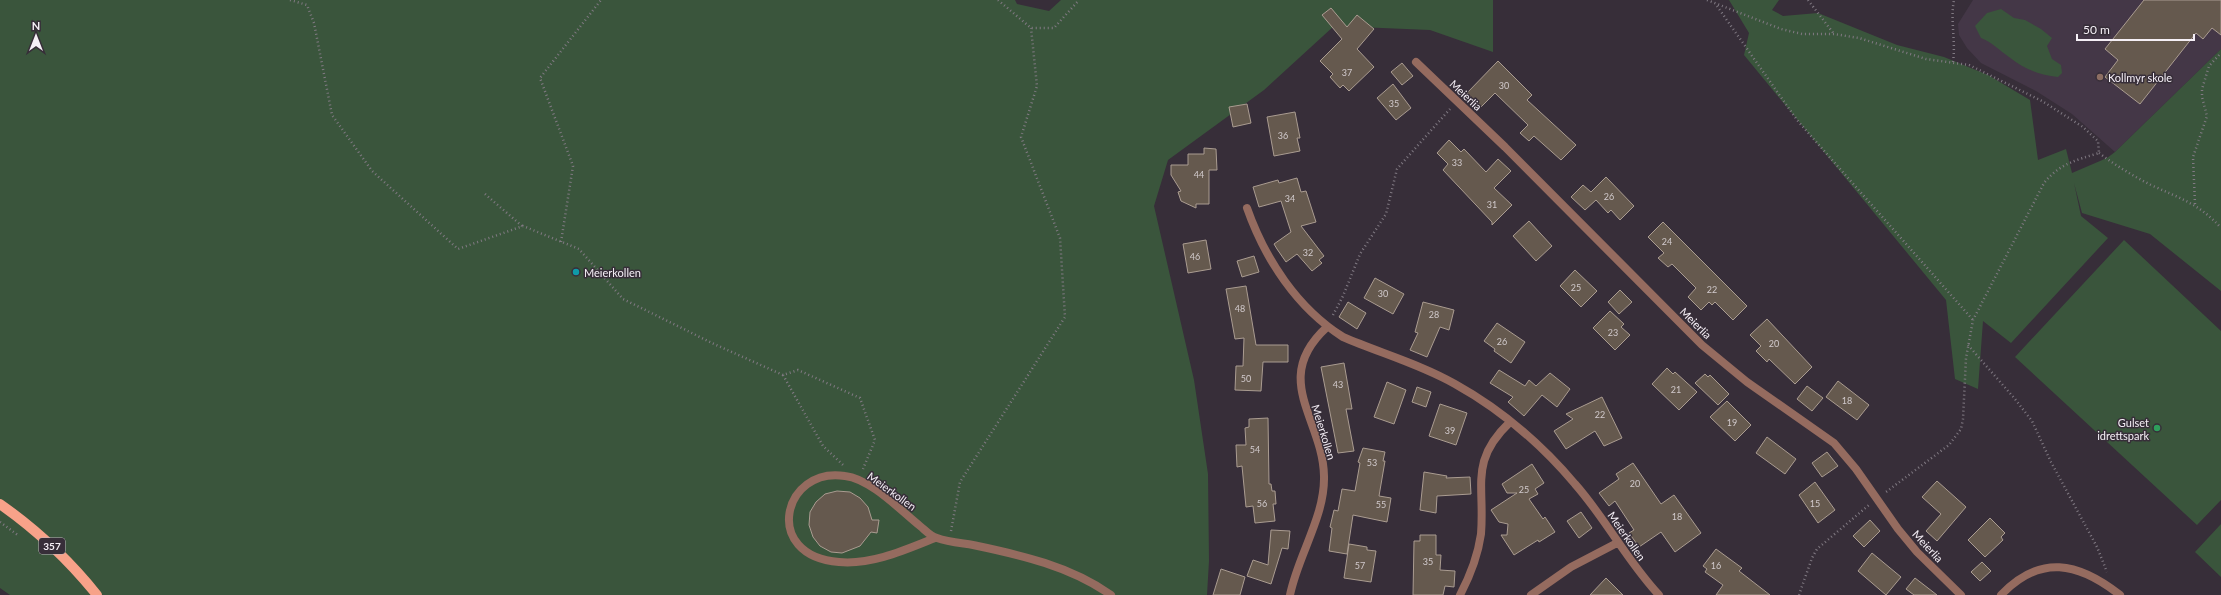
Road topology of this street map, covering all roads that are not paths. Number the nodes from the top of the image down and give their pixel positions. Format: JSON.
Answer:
{"nodes":[{"id":1,"x":1416,"y":62,"type":"dead end"},
{"id":2,"x":1247,"y":208,"type":"dead end"},
{"id":3,"x":1327,"y":327,"type":"junction"},
{"id":4,"x":1510,"y":422,"type":"junction"},
{"id":5,"x":0,"y":504,"type":"edge"},
{"id":6,"x":935,"y":538,"type":"junction"},
{"id":7,"x":1618,"y":543,"type":"junction"},
{"id":8,"x":97,"y":595,"type":"edge"},
{"id":9,"x":1111,"y":595,"type":"edge"},
{"id":10,"x":1290,"y":595,"type":"edge"},
{"id":11,"x":1460,"y":595,"type":"edge"},
{"id":12,"x":1531,"y":595,"type":"edge"},
{"id":13,"x":1659,"y":595,"type":"edge"},
{"id":14,"x":1961,"y":595,"type":"edge"},
{"id":15,"x":2001,"y":595,"type":"edge"},
{"id":16,"x":2120,"y":595,"type":"edge"}],
"edges":[{"from":1,"to":14,"type":"street","name":"Meierlia"},
{"from":2,"to":3,"type":"street","name":"Meierkollen"},
{"from":3,"to":4,"type":"street","name":"Meierkollen"},
{"from":3,"to":10,"type":"street","name":"Meierkollen"},
{"from":4,"to":7,"type":"street","name":"Meierkollen"},
{"from":4,"to":11,"type":"street"},
{"from":5,"to":8,"type":"main road","number":"357"},
{"from":6,"to":6,"type":"street","name":"Meierkollen"},
{"from":6,"to":9,"type":"street","name":"Meierkollen"},
{"from":7,"to":12,"type":"street"},
{"from":7,"to":13,"type":"street","name":"Meierkollen"},
{"from":15,"to":16,"type":"street"}]}
